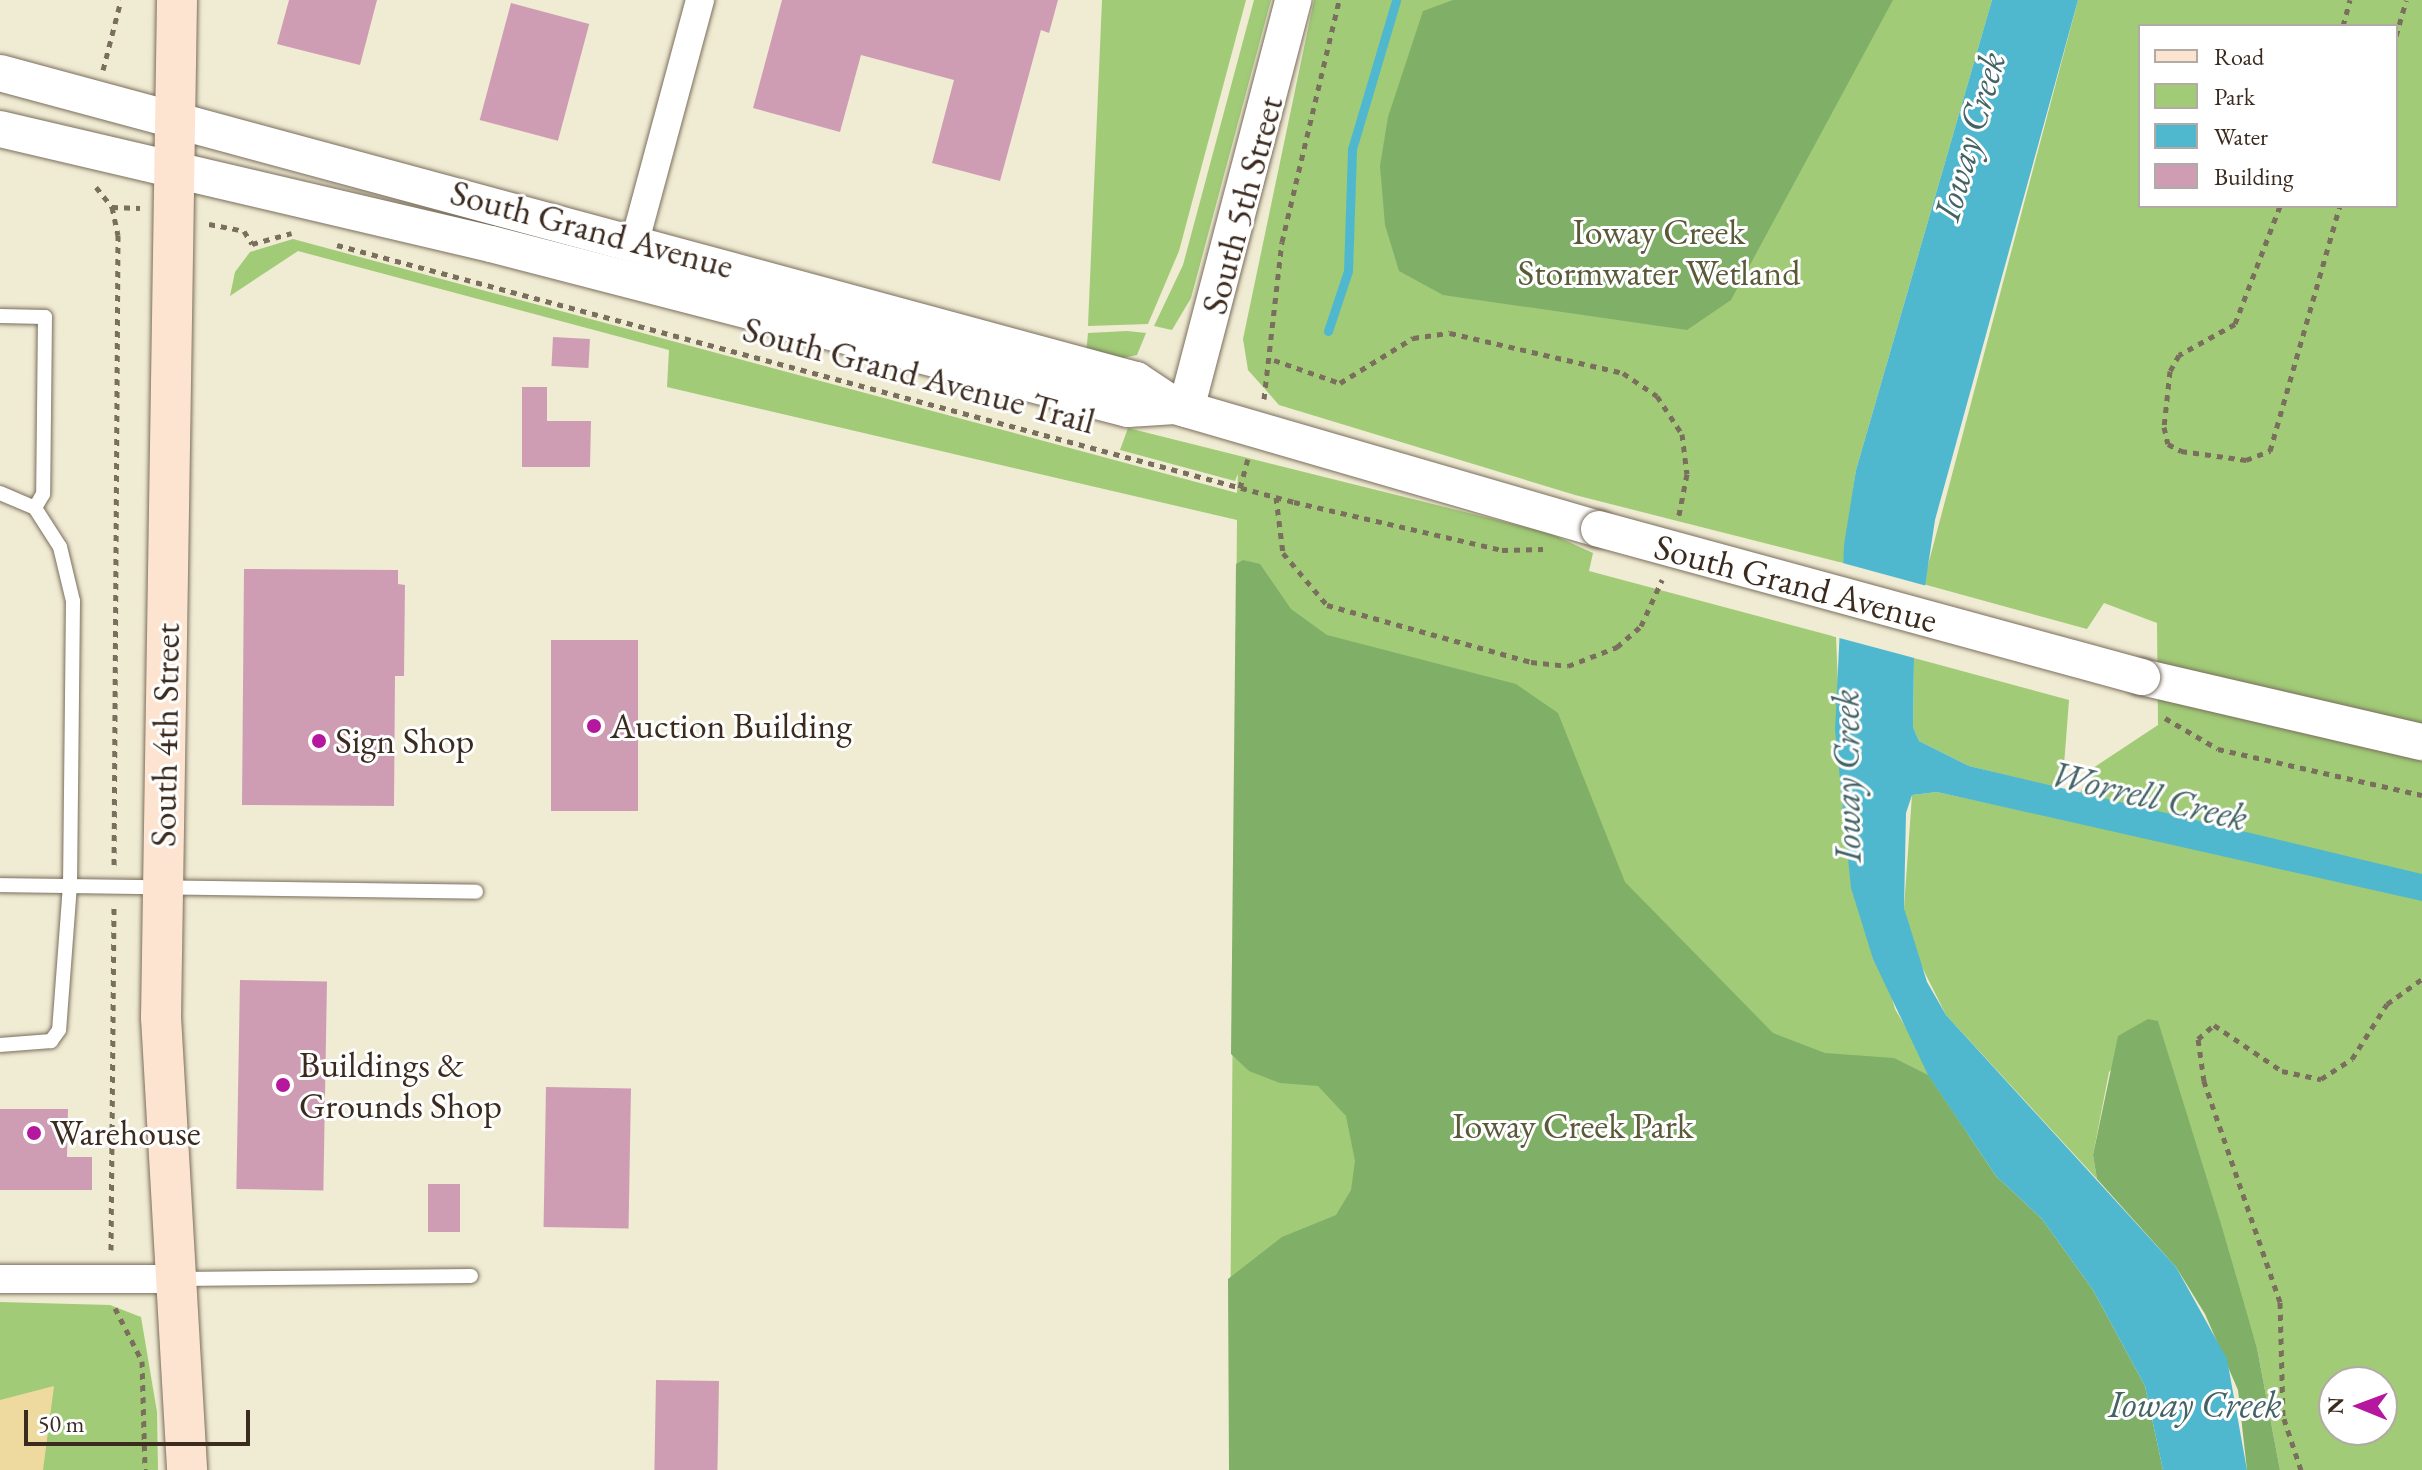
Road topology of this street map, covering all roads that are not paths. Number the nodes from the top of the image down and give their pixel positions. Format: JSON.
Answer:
{"nodes":[{"id":1,"x":177,"y":0,"type":"edge"},
{"id":2,"x":700,"y":0,"type":"edge"},
{"id":3,"x":1293,"y":0,"type":"edge"},
{"id":4,"x":0,"y":73,"type":"edge"},
{"id":5,"x":177,"y":119,"type":"junction"},
{"id":6,"x":0,"y":129,"type":"edge"},
{"id":7,"x":176,"y":174,"type":"junction"},
{"id":8,"x":635,"y":241,"type":"junction"},
{"id":9,"x":0,"y":316,"type":"edge"},
{"id":10,"x":1181,"y":407,"type":"junction"},
{"id":11,"x":0,"y":493,"type":"edge"},
{"id":12,"x":35,"y":508,"type":"junction"},
{"id":13,"x":2422,"y":742,"type":"edge"},
{"id":14,"x":0,"y":885,"type":"edge"},
{"id":15,"x":70,"y":885,"type":"junction"},
{"id":16,"x":163,"y":887,"type":"junction"},
{"id":17,"x":476,"y":892,"type":"dead end"},
{"id":18,"x":0,"y":1045,"type":"edge"},
{"id":19,"x":471,"y":1276,"type":"dead end"},
{"id":20,"x":0,"y":1279,"type":"edge"},
{"id":21,"x":173,"y":1279,"type":"junction"},
{"id":22,"x":187,"y":1470,"type":"edge"}],
"edges":[{"from":1,"to":5,"type":"main road","name":"South 4th Street"},
{"from":2,"to":8,"type":"street"},
{"from":3,"to":10,"type":"street","name":"South 5th Street"},
{"from":4,"to":5,"type":"street","name":"South Grand Avenue"},
{"from":5,"to":7,"type":"main road","name":"South 4th Street"},
{"from":5,"to":8,"type":"street","name":"South Grand Avenue"},
{"from":6,"to":7,"type":"street","name":"South Grand Avenue"},
{"from":7,"to":10,"type":"street","name":"South Grand Avenue"},
{"from":7,"to":16,"type":"main road","name":"South 4th Street"},
{"from":8,"to":10,"type":"street","name":"South Grand Avenue"},
{"from":9,"to":12,"type":"lane"},
{"from":10,"to":13,"type":"street","name":"South Grand Avenue","bridge":true},
{"from":11,"to":12,"type":"lane"},
{"from":12,"to":15,"type":"lane"},
{"from":14,"to":15,"type":"lane"},
{"from":15,"to":16,"type":"lane"},
{"from":15,"to":18,"type":"lane"},
{"from":16,"to":17,"type":"lane"},
{"from":16,"to":21,"type":"main road","name":"South 4th Street"},
{"from":19,"to":21,"type":"lane"},
{"from":20,"to":21,"type":"street"},
{"from":21,"to":22,"type":"main road","name":"South 4th Street"}]}
